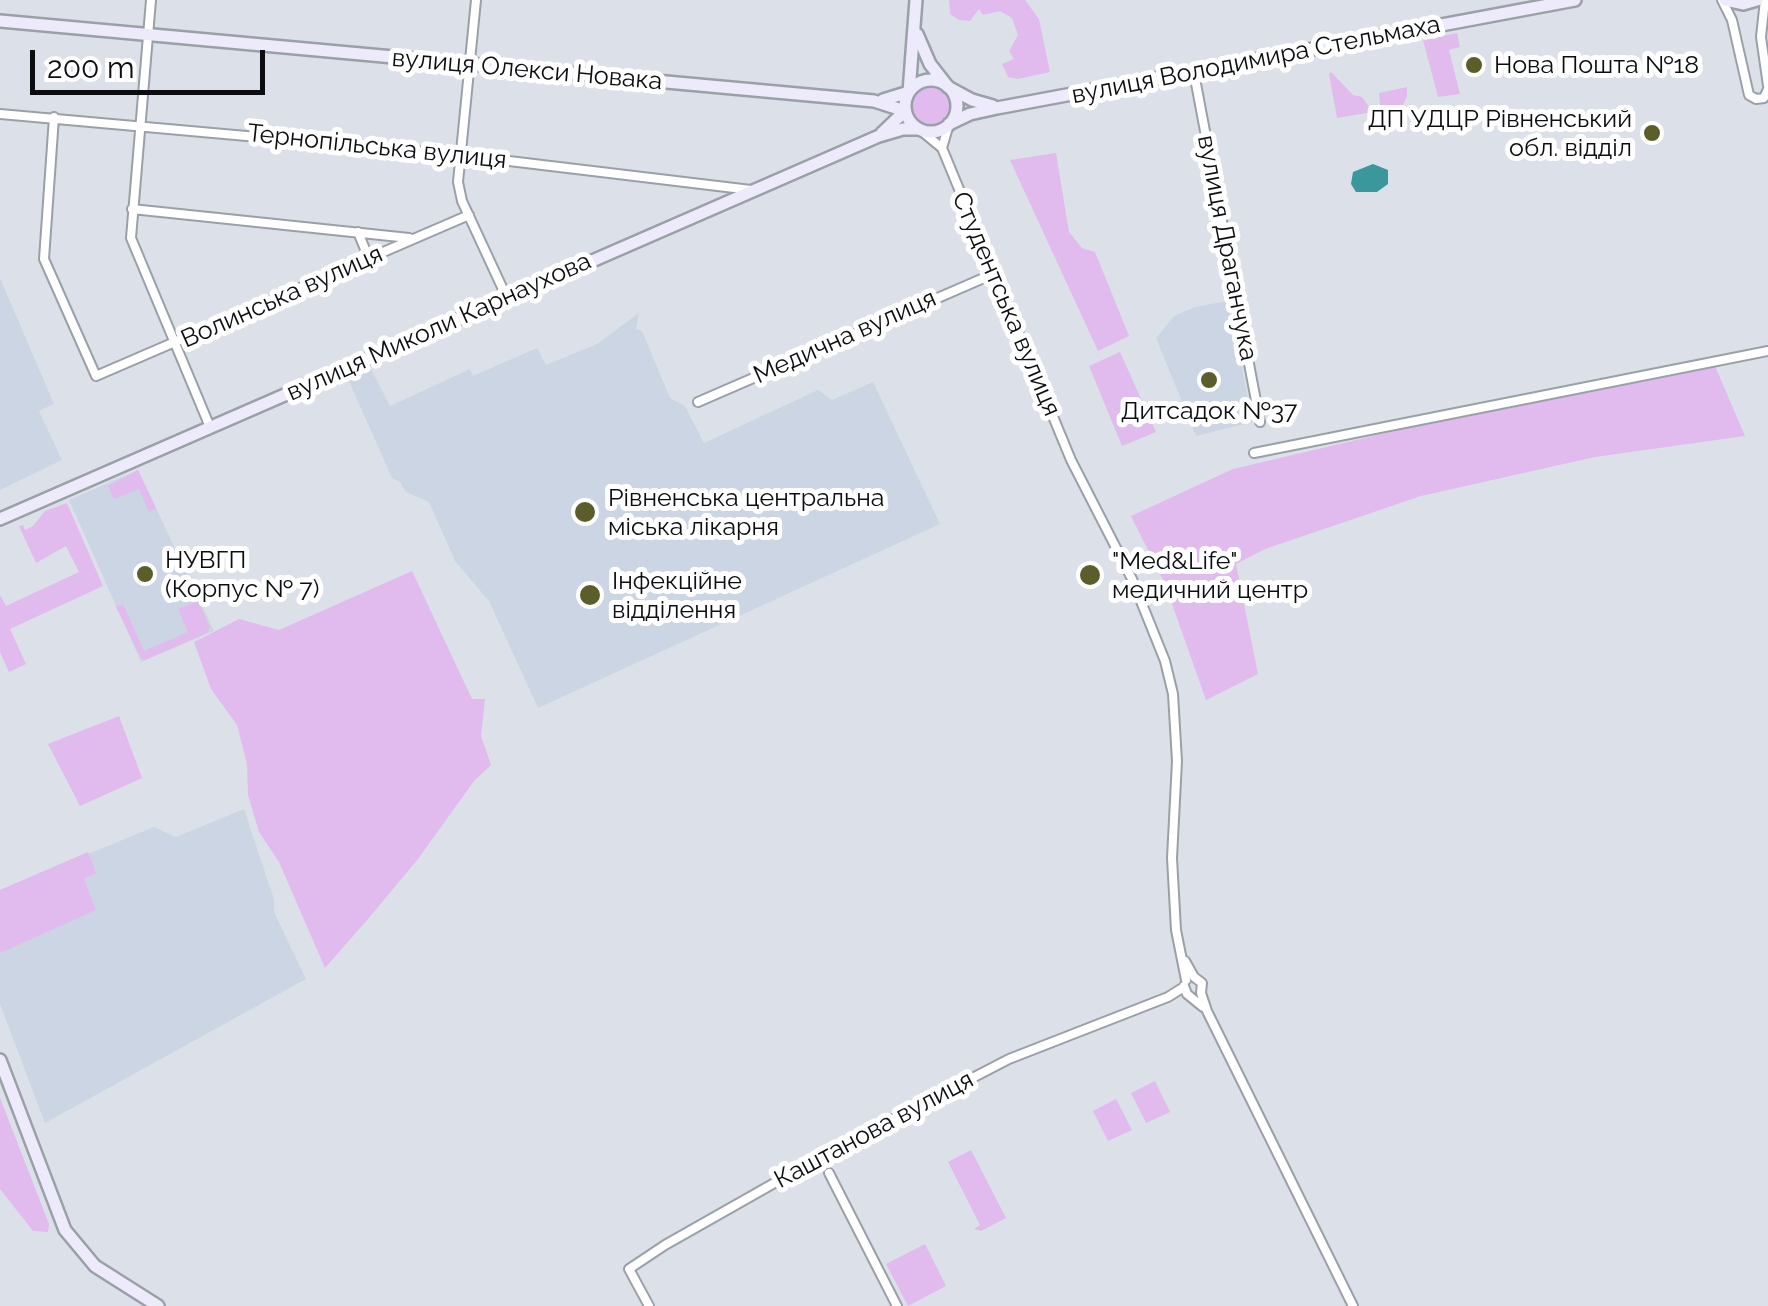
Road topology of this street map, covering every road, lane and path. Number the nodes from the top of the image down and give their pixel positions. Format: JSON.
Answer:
{"nodes":[{"id":1,"x":151,"y":0,"type":"edge"},
{"id":2,"x":476,"y":0,"type":"edge"},
{"id":3,"x":916,"y":0,"type":"edge"},
{"id":4,"x":1574,"y":0,"type":"edge"},
{"id":5,"x":1724,"y":0,"type":"edge"},
{"id":6,"x":1757,"y":0,"type":"edge"},
{"id":7,"x":1765,"y":0,"type":"edge"},
{"id":8,"x":0,"y":21,"type":"edge"},
{"id":9,"x":914,"y":25,"type":"junction"},
{"id":10,"x":146,"y":36,"type":"junction"},
{"id":11,"x":469,"y":64,"type":"junction"},
{"id":12,"x":1194,"y":73,"type":"junction"},
{"id":13,"x":948,"y":87,"type":"junction"},
{"id":14,"x":1768,"y":88,"type":"edge"},
{"id":15,"x":909,"y":92,"type":"junction"},
{"id":16,"x":874,"y":101,"type":"junction"},
{"id":17,"x":997,"y":108,"type":"junction"},
{"id":18,"x":905,"y":111,"type":"junction"},
{"id":19,"x":0,"y":114,"type":"edge"},
{"id":20,"x":54,"y":117,"type":"junction"},
{"id":21,"x":138,"y":124,"type":"junction"},
{"id":22,"x":949,"y":124,"type":"junction"},
{"id":23,"x":919,"y":130,"type":"junction"},
{"id":24,"x":879,"y":136,"type":"junction"},
{"id":25,"x":942,"y":148,"type":"junction"},
{"id":26,"x":459,"y":155,"type":"junction"},
{"id":27,"x":752,"y":190,"type":"junction"},
{"id":28,"x":132,"y":210,"type":"junction"},
{"id":29,"x":468,"y":215,"type":"junction"},
{"id":30,"x":358,"y":232,"type":"junction"},
{"id":31,"x":414,"y":239,"type":"junction"},
{"id":32,"x":368,"y":259,"type":"junction"},
{"id":33,"x":993,"y":274,"type":"junction"},
{"id":34,"x":508,"y":298,"type":"junction"},
{"id":35,"x":174,"y":344,"type":"junction"},
{"id":36,"x":1768,"y":351,"type":"edge"},
{"id":37,"x":698,"y":402,"type":"dead end"},
{"id":38,"x":1260,"y":422,"type":"dead end"},
{"id":39,"x":210,"y":426,"type":"junction"},
{"id":40,"x":1254,"y":452,"type":"dead end"},
{"id":41,"x":0,"y":519,"type":"edge"},
{"id":42,"x":1191,"y":988,"type":"junction"},
{"id":43,"x":0,"y":1060,"type":"edge"},
{"id":44,"x":830,"y":1173,"type":"dead end"},
{"id":45,"x":158,"y":1306,"type":"edge"},
{"id":46,"x":649,"y":1306,"type":"edge"},
{"id":47,"x":897,"y":1306,"type":"edge"},
{"id":48,"x":1352,"y":1306,"type":"edge"}],
"edges":[{"from":1,"to":10,"type":"street"},
{"from":2,"to":11,"type":"street"},
{"from":3,"to":9,"type":"main road"},
{"from":4,"to":12,"type":"main road","name":"вулиця Володимира Стельмаха"},
{"from":5,"to":6,"type":"main road"},
{"from":5,"to":14,"type":"street"},
{"from":7,"to":14,"type":"street"},
{"from":8,"to":10,"type":"main road","name":"вулиця Олекси Новака"},
{"from":9,"to":13,"type":"main road"},
{"from":9,"to":15,"type":"main road"},
{"from":10,"to":11,"type":"main road","name":"вулиця Олекси Новака"},
{"from":10,"to":21,"type":"street"},
{"from":11,"to":16,"type":"main road","name":"вулиця Олекси Новака"},
{"from":11,"to":26,"type":"street"},
{"from":12,"to":17,"type":"main road","name":"вулиця Володимира Стельмаха"},
{"from":12,"to":38,"type":"street","name":"вулиця Драганчука"},
{"from":13,"to":15,"type":"main road"},
{"from":13,"to":17,"type":"main road"},
{"from":13,"to":22,"type":"main road"},
{"from":15,"to":16,"type":"main road","name":"вулиця Олекси Новака"},
{"from":15,"to":18,"type":"main road"},
{"from":16,"to":18,"type":"main road","name":"вулиця Олекси Новака"},
{"from":17,"to":22,"type":"main road","name":"вулиця Володимира Стельмаха"},
{"from":18,"to":23,"type":"main road"},
{"from":18,"to":24,"type":"main road","name":"вулиця Миколи Карнаухова"},
{"from":19,"to":20,"type":"street","name":"Тернопільська вулиця"},
{"from":20,"to":21,"type":"street","name":"Тернопільська вулиця"},
{"from":20,"to":35,"type":"street","name":"Волинська вулиця"},
{"from":21,"to":26,"type":"street","name":"Тернопільська вулиця"},
{"from":21,"to":28,"type":"street"},
{"from":22,"to":23,"type":"main road"},
{"from":22,"to":25,"type":"street"},
{"from":23,"to":24,"type":"main road","name":"вулиця Миколи Карнаухова"},
{"from":23,"to":25,"type":"street"},
{"from":24,"to":27,"type":"main road","name":"вулиця Миколи Карнаухова"},
{"from":25,"to":33,"type":"street","name":"Студентська вулиця"},
{"from":26,"to":27,"type":"street","name":"Тернопільська вулиця"},
{"from":26,"to":29,"type":"street"},
{"from":27,"to":34,"type":"main road","name":"вулиця Миколи Карнаухова"},
{"from":28,"to":30,"type":"street"},
{"from":28,"to":35,"type":"street"},
{"from":29,"to":31,"type":"street","name":"Волинська вулиця"},
{"from":29,"to":34,"type":"street"},
{"from":30,"to":31,"type":"street"},
{"from":30,"to":32,"type":"street"},
{"from":31,"to":32,"type":"street","name":"Волинська вулиця"},
{"from":32,"to":35,"type":"street","name":"Волинська вулиця"},
{"from":33,"to":37,"type":"street","name":"Медична вулиця"},
{"from":33,"to":42,"type":"street","name":"Студентська вулиця"},
{"from":34,"to":39,"type":"main road","name":"вулиця Миколи Карнаухова"},
{"from":35,"to":39,"type":"street"},
{"from":36,"to":40,"type":"street"},
{"from":39,"to":41,"type":"main road","name":"вулиця Миколи Карнаухова"},
{"from":42,"to":46,"type":"street","name":"Каштанова вулиця"},
{"from":42,"to":48,"type":"street"},
{"from":43,"to":45,"type":"main road"},
{"from":44,"to":47,"type":"street"}]}
